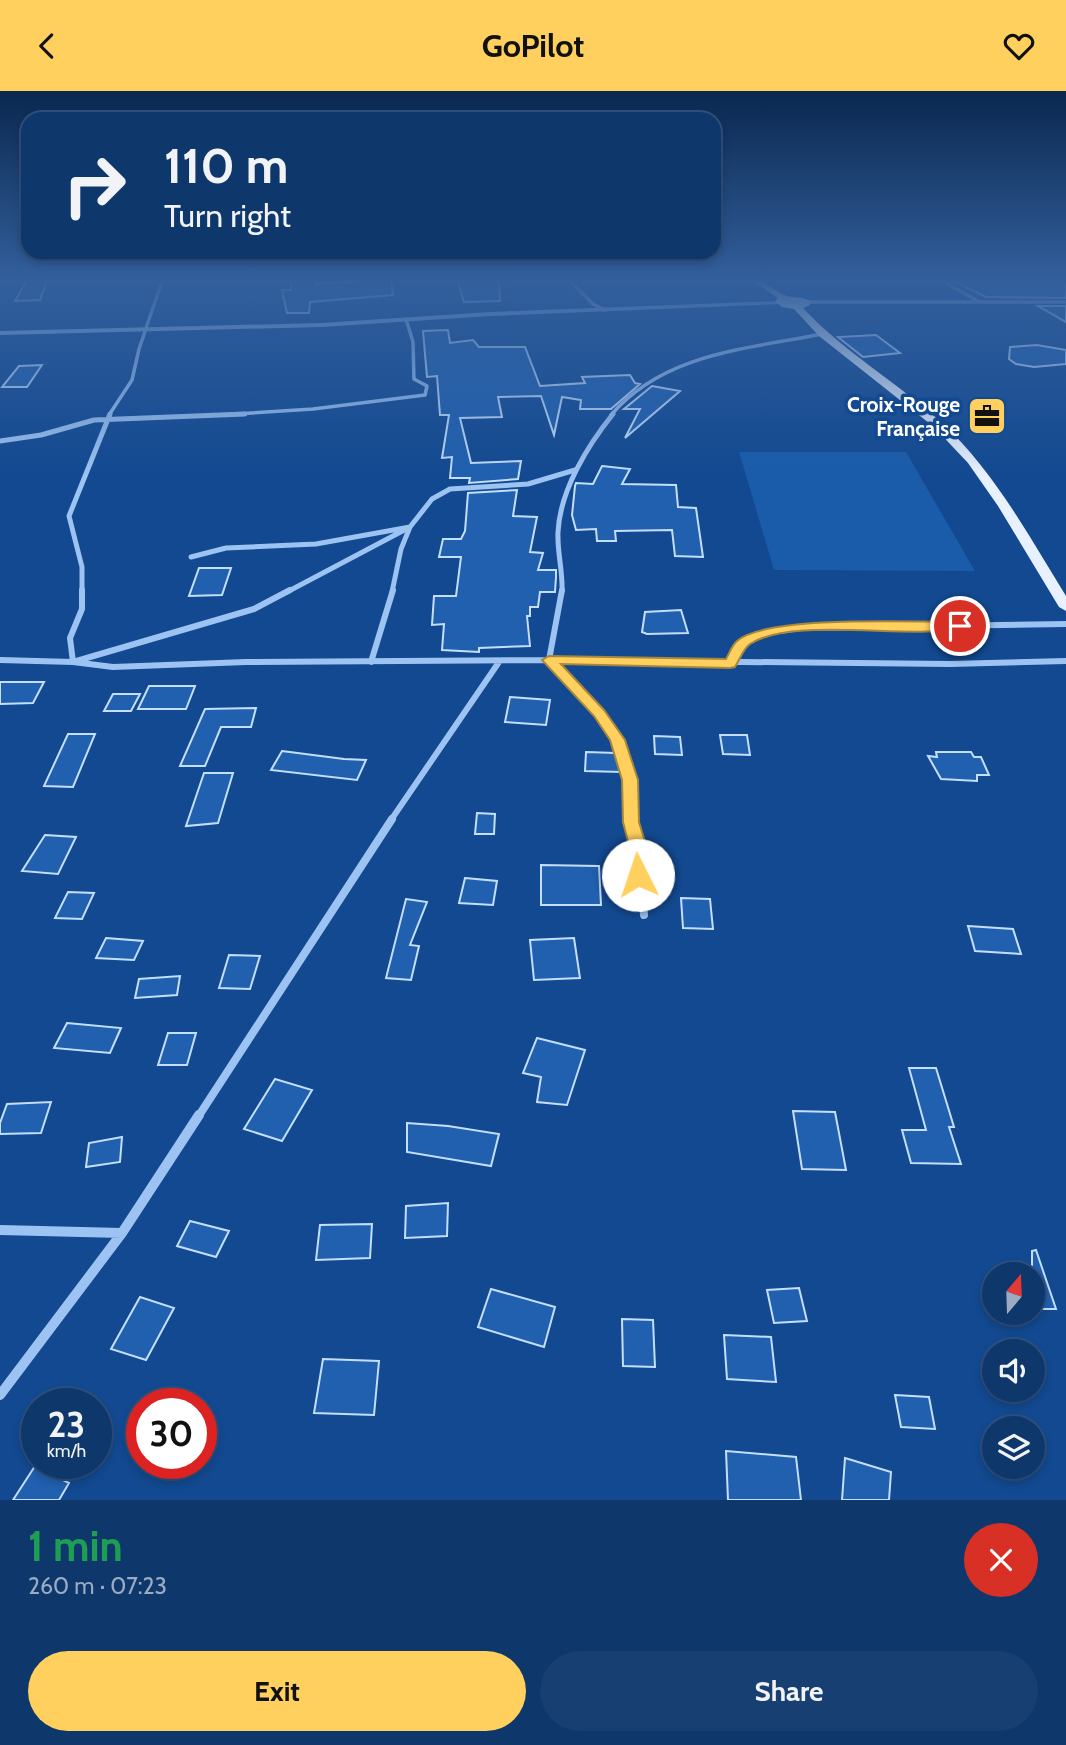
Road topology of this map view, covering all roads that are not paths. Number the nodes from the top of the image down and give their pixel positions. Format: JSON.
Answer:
{"nodes":[{"id":1,"x":141,"y":344,"type":"edge"},
{"id":2,"x":413,"y":344,"type":"edge"},
{"id":3,"x":775,"y":344,"type":"edge"},
{"id":4,"x":834,"y":344,"type":"edge"},
{"id":5,"x":106,"y":419,"type":"junction"},
{"id":6,"x":0,"y":441,"type":"edge"},
{"id":7,"x":575,"y":470,"type":"junction"},
{"id":8,"x":410,"y":527,"type":"junction"},
{"id":9,"x":191,"y":557,"type":"dead end"},
{"id":10,"x":1065,"y":606,"type":"edge"},
{"id":11,"x":1066,"y":624,"type":"edge"},
{"id":12,"x":0,"y":660,"type":"edge"},
{"id":13,"x":549,"y":660,"type":"junction"},
{"id":14,"x":1066,"y":661,"type":"edge"},
{"id":15,"x":73,"y":662,"type":"junction"},
{"id":16,"x":371,"y":662,"type":"junction"},
{"id":17,"x":499,"y":662,"type":"junction"},
{"id":18,"x":730,"y":664,"type":"junction"},
{"id":19,"x":644,"y":915,"type":"dead end"},
{"id":20,"x":0,"y":1230,"type":"edge"},
{"id":21,"x":122,"y":1233,"type":"junction"},
{"id":22,"x":0,"y":1395,"type":"edge"}],
"edges":[{"from":1,"to":5,"type":"street"},
{"from":2,"to":5,"type":"street"},
{"from":3,"to":7,"type":"street"},
{"from":4,"to":10,"type":"main road"},
{"from":5,"to":6,"type":"street"},
{"from":5,"to":15,"type":"street"},
{"from":7,"to":8,"type":"street"},
{"from":7,"to":13,"type":"street"},
{"from":8,"to":9,"type":"street"},
{"from":8,"to":15,"type":"street"},
{"from":8,"to":16,"type":"street"},
{"from":11,"to":18,"type":"street"},
{"from":12,"to":15,"type":"street"},
{"from":13,"to":17,"type":"street"},
{"from":13,"to":18,"type":"street"},
{"from":13,"to":19,"type":"street"},
{"from":14,"to":18,"type":"street"},
{"from":15,"to":16,"type":"street"},
{"from":16,"to":17,"type":"street"},
{"from":17,"to":21,"type":"street"},
{"from":20,"to":21,"type":"street"},
{"from":21,"to":22,"type":"street"}]}
